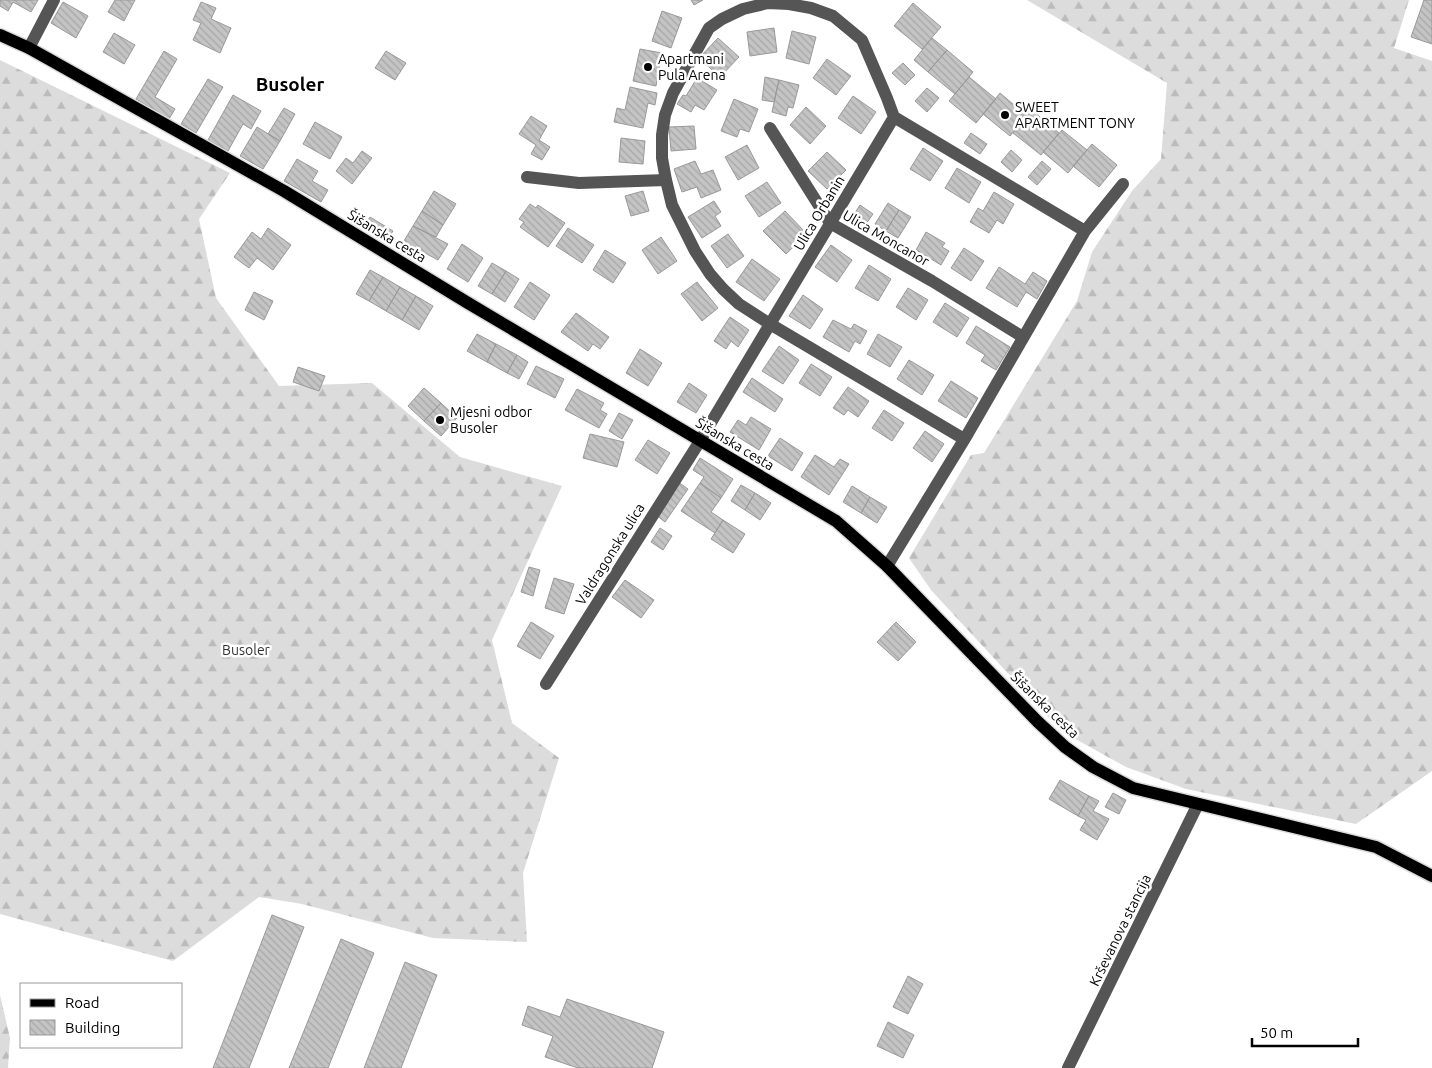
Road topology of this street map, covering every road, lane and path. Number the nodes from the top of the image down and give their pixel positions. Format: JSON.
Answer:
{"nodes":[{"id":1,"x":54,"y":0,"type":"edge"},
{"id":2,"x":0,"y":35,"type":"edge"},
{"id":3,"x":29,"y":48,"type":"junction"},
{"id":4,"x":894,"y":117,"type":"junction"},
{"id":5,"x":770,"y":128,"type":"dead end"},
{"id":6,"x":526,"y":177,"type":"dead end"},
{"id":7,"x":666,"y":180,"type":"junction"},
{"id":8,"x":1123,"y":184,"type":"dead end"},
{"id":9,"x":830,"y":223,"type":"junction"},
{"id":10,"x":1085,"y":231,"type":"junction"},
{"id":11,"x":770,"y":324,"type":"junction"},
{"id":12,"x":1023,"y":337,"type":"junction"},
{"id":13,"x":964,"y":439,"type":"junction"},
{"id":14,"x":700,"y":441,"type":"junction"},
{"id":15,"x":887,"y":566,"type":"junction"},
{"id":16,"x":546,"y":684,"type":"dead end"},
{"id":17,"x":1198,"y":804,"type":"junction"},
{"id":18,"x":1432,"y":876,"type":"edge"},
{"id":19,"x":1068,"y":1068,"type":"edge"}],
"edges":[{"from":1,"to":3,"type":"street"},
{"from":2,"to":3,"type":"main road","name":"Šišanska cesta"},
{"from":3,"to":14,"type":"main road","name":"Šišanska cesta"},
{"from":4,"to":7,"type":"street"},
{"from":4,"to":9,"type":"street","name":"Ulica Orbanin"},
{"from":4,"to":10,"type":"street"},
{"from":5,"to":9,"type":"street","name":"Ulica Moncanor"},
{"from":6,"to":7,"type":"street"},
{"from":7,"to":11,"type":"street"},
{"from":8,"to":10,"type":"street"},
{"from":9,"to":11,"type":"street","name":"Ulica Orbanin"},
{"from":9,"to":12,"type":"street","name":"Ulica Moncanor"},
{"from":10,"to":12,"type":"street"},
{"from":11,"to":13,"type":"street"},
{"from":11,"to":14,"type":"street","name":"Ulica Orbanin"},
{"from":12,"to":13,"type":"street"},
{"from":13,"to":15,"type":"street"},
{"from":14,"to":15,"type":"main road","name":"Šišanska cesta"},
{"from":14,"to":16,"type":"street","name":"Valdragonska ulica"},
{"from":15,"to":17,"type":"main road","name":"Šišanska cesta"},
{"from":17,"to":18,"type":"main road","name":"Šišanska cesta"},
{"from":17,"to":19,"type":"street","name":"Krševanova stancija"}]}
